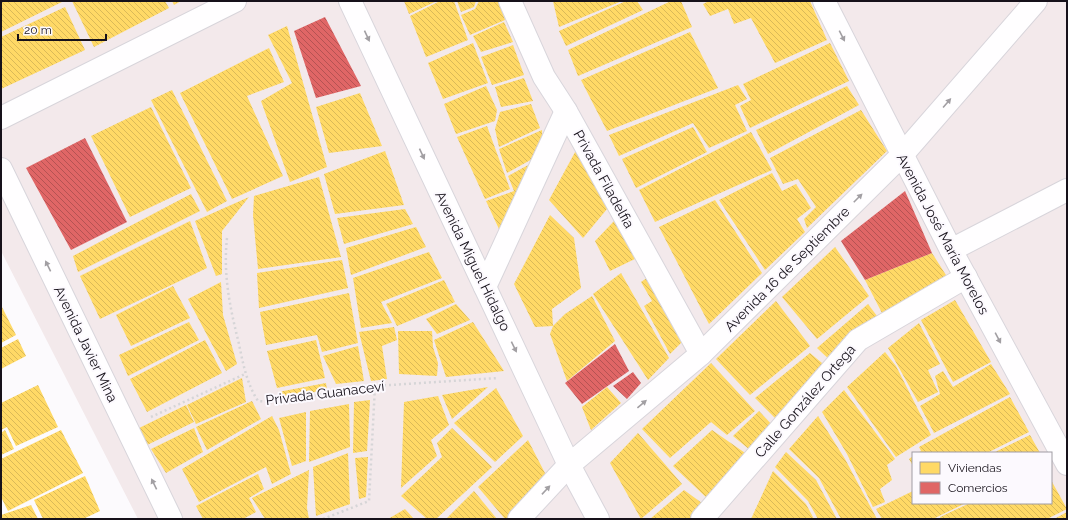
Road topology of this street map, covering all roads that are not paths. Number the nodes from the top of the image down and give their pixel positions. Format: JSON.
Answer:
{"nodes":[{"id":1,"x":235,"y":1,"type":"edge"},
{"id":2,"x":350,"y":1,"type":"edge"},
{"id":3,"x":510,"y":1,"type":"edge"},
{"id":4,"x":824,"y":1,"type":"edge"},
{"id":5,"x":1036,"y":1,"type":"edge"},
{"id":6,"x":566,"y":111,"type":"junction"},
{"id":7,"x":1,"y":118,"type":"edge"},
{"id":8,"x":902,"y":155,"type":"junction"},
{"id":9,"x":1,"y":170,"type":"edge"},
{"id":10,"x":1067,"y":190,"type":"edge"},
{"id":11,"x":951,"y":250,"type":"junction"},
{"id":12,"x":966,"y":278,"type":"junction"},
{"id":13,"x":484,"y":287,"type":"junction"},
{"id":14,"x":701,"y":354,"type":"junction"},
{"id":15,"x":1067,"y":464,"type":"edge"},
{"id":16,"x":569,"y":465,"type":"junction"},
{"id":17,"x":171,"y":519,"type":"edge"},
{"id":18,"x":519,"y":519,"type":"edge"},
{"id":19,"x":598,"y":519,"type":"edge"},
{"id":20,"x":702,"y":519,"type":"edge"}],
"edges":[{"from":1,"to":7,"type":"street"},
{"from":2,"to":13,"type":"street","name":"Avenida Miguel Hidalgo","one_way":true},
{"from":3,"to":6,"type":"street","name":"Privada Filadelfia"},
{"from":4,"to":8,"type":"street","name":"Avenida José María Morelos","one_way":true},
{"from":8,"to":5,"type":"street","name":"Avenida 16 de Septiembre","one_way":true},
{"from":6,"to":13,"type":"street"},
{"from":6,"to":14,"type":"street","name":"Privada Filadelfia"},
{"from":8,"to":11,"type":"street","name":"Avenida José María Morelos"},
{"from":14,"to":8,"type":"street","name":"Avenida 16 de Septiembre","one_way":true},
{"from":17,"to":9,"type":"street","name":"Avenida Javier Mina","one_way":true},
{"from":10,"to":11,"type":"street"},
{"from":11,"to":12,"type":"street","name":"Avenida José María Morelos"},
{"from":12,"to":15,"type":"street","name":"Avenida José María Morelos","one_way":true},
{"from":12,"to":20,"type":"street","name":"Calle González Ortega"},
{"from":13,"to":16,"type":"street","name":"Avenida Miguel Hidalgo","one_way":true},
{"from":16,"to":14,"type":"street","name":"Avenida 16 de Septiembre","one_way":true},
{"from":18,"to":16,"type":"street","name":"Avenida 16 de Septiembre","one_way":true},
{"from":16,"to":19,"type":"street","name":"Avenida Miguel Hidalgo"}]}
